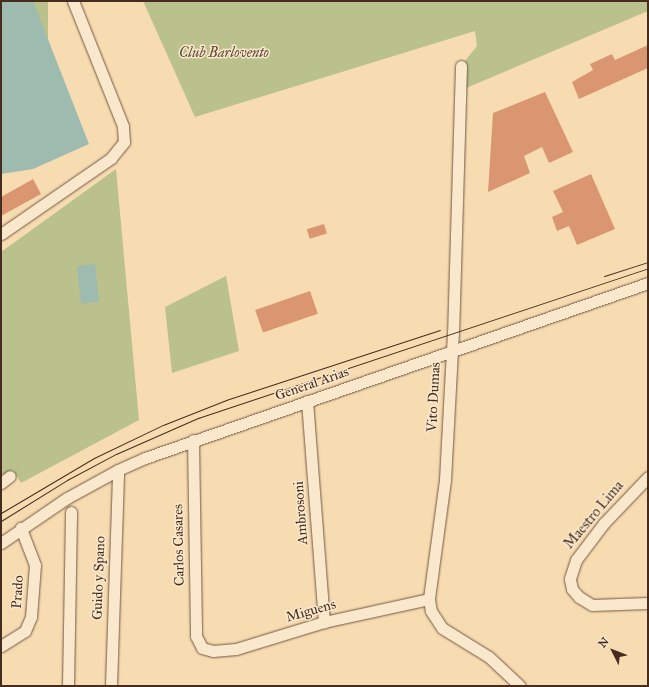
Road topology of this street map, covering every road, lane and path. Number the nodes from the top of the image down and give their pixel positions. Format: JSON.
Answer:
{"nodes":[{"id":1,"x":73,"y":1,"type":"edge"},
{"id":2,"x":461,"y":66,"type":"dead end"},
{"id":3,"x":1,"y":234,"type":"edge"},
{"id":4,"x":648,"y":283,"type":"edge"},
{"id":5,"x":451,"y":352,"type":"junction"},
{"id":6,"x":307,"y":401,"type":"junction"},
{"id":7,"x":193,"y":440,"type":"junction"},
{"id":8,"x":118,"y":470,"type":"junction"},
{"id":9,"x":10,"y":476,"type":"dead end"},
{"id":10,"x":648,"y":477,"type":"edge"},
{"id":11,"x":1,"y":483,"type":"edge"},
{"id":12,"x":70,"y":512,"type":"dead end"},
{"id":13,"x":21,"y":528,"type":"junction"},
{"id":14,"x":1,"y":543,"type":"edge"},
{"id":15,"x":429,"y":599,"type":"junction"},
{"id":16,"x":648,"y":603,"type":"edge"},
{"id":17,"x":324,"y":622,"type":"junction"},
{"id":18,"x":1,"y":646,"type":"edge"},
{"id":19,"x":202,"y":648,"type":"joint"},
{"id":20,"x":68,"y":686,"type":"edge"},
{"id":21,"x":111,"y":686,"type":"edge"},
{"id":22,"x":520,"y":686,"type":"edge"}],
"edges":[{"from":1,"to":3,"type":"street"},
{"from":2,"to":5,"type":"street","name":"Vito Dumas"},
{"from":4,"to":5,"type":"street","name":"General Arias"},
{"from":5,"to":6,"type":"street","name":"General Arias"},
{"from":5,"to":15,"type":"street","name":"Vito Dumas"},
{"from":6,"to":7,"type":"street","name":"General Arias"},
{"from":6,"to":17,"type":"street","name":"Ambrosoni"},
{"from":7,"to":8,"type":"street","name":"General Arias"},
{"from":7,"to":19,"type":"street","name":"Carlos Casares"},
{"from":8,"to":13,"type":"street","name":"General Arias"},
{"from":8,"to":21,"type":"street","name":"Guido y Spano"},
{"from":9,"to":11,"type":"street"},
{"from":10,"to":16,"type":"street","name":"Maestro Lima"},
{"from":12,"to":20,"type":"street"},
{"from":13,"to":14,"type":"street","name":"General Arias"},
{"from":13,"to":18,"type":"street","name":"Prado"},
{"from":15,"to":17,"type":"street","name":"Miguens"},
{"from":15,"to":22,"type":"street","name":"Vito Dumas"},
{"from":17,"to":19,"type":"street","name":"Miguens"}]}
